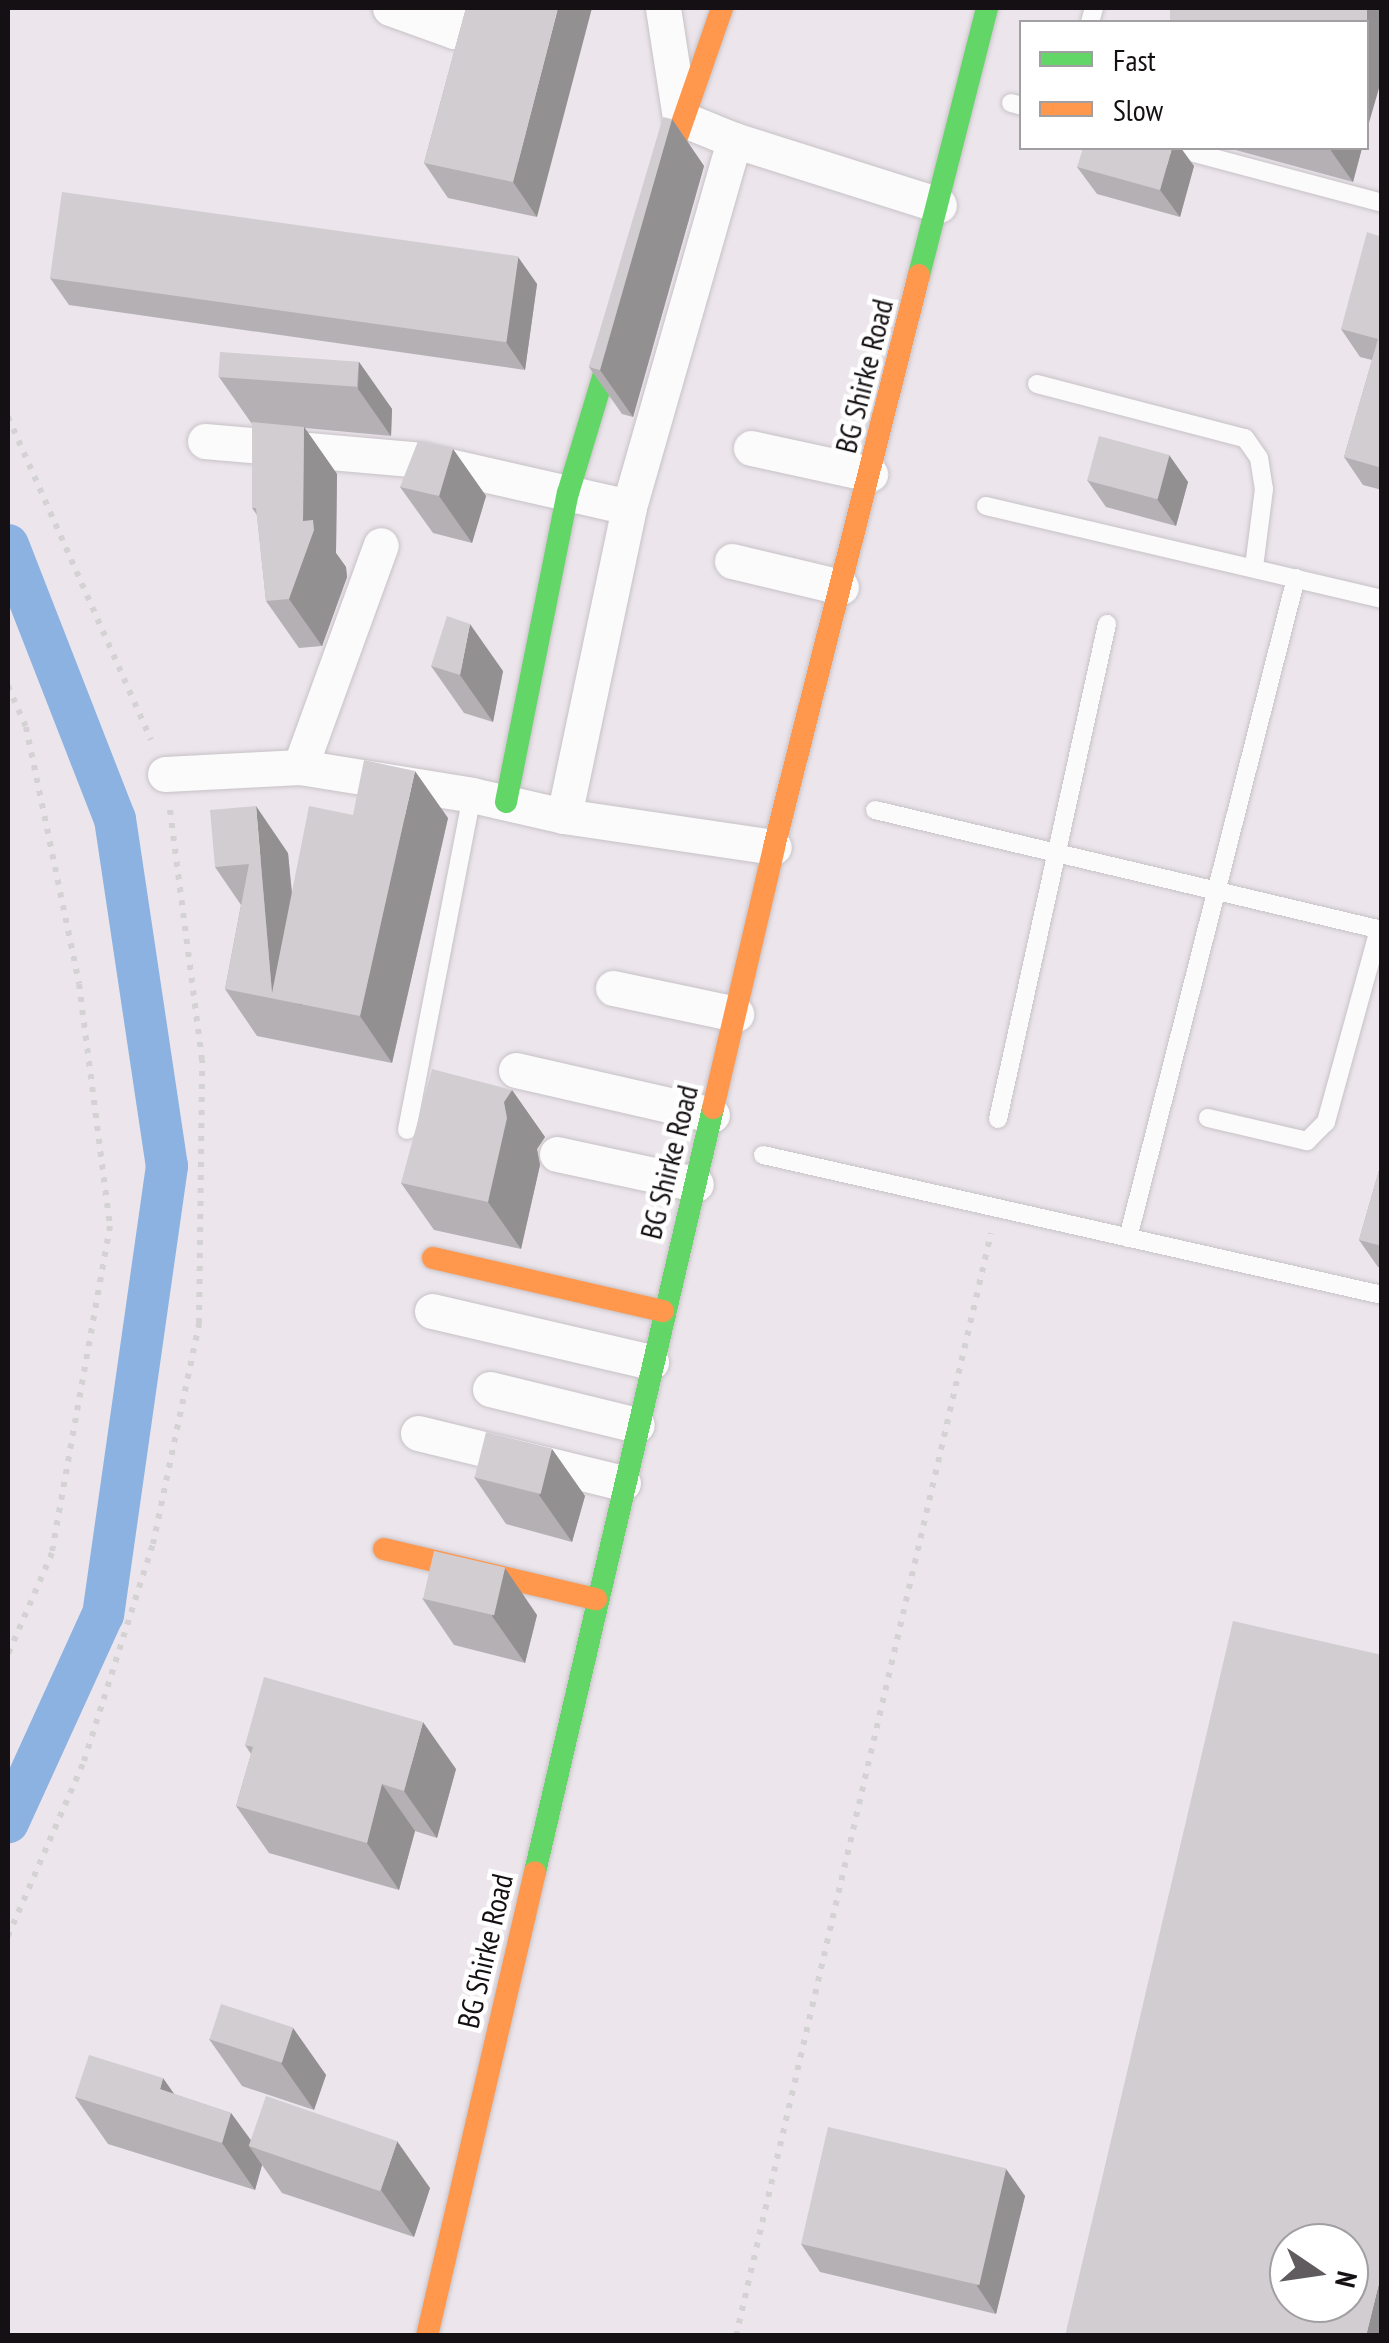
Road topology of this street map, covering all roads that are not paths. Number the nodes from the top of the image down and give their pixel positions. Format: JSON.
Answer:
{"nodes":[{"id":1,"x":390,"y":8,"type":"edge"},
{"id":2,"x":461,"y":8,"type":"edge"},
{"id":3,"x":663,"y":8,"type":"edge"},
{"id":4,"x":722,"y":8,"type":"edge"},
{"id":5,"x":987,"y":8,"type":"edge"},
{"id":6,"x":680,"y":118,"type":"junction"},
{"id":7,"x":734,"y":140,"type":"junction"},
{"id":8,"x":1183,"y":150,"type":"edge"},
{"id":9,"x":1382,"y":203,"type":"edge"},
{"id":10,"x":939,"y":205,"type":"junction"},
{"id":11,"x":652,"y":212,"type":"edge"},
{"id":12,"x":624,"y":306,"type":"edge"},
{"id":13,"x":1036,"y":384,"type":"dead end"},
{"id":14,"x":205,"y":441,"type":"dead end"},
{"id":15,"x":751,"y":448,"type":"dead end"},
{"id":16,"x":870,"y":474,"type":"junction"},
{"id":17,"x":568,"y":492,"type":"junction"},
{"id":18,"x":986,"y":506,"type":"dead end"},
{"id":19,"x":629,"y":507,"type":"junction"},
{"id":20,"x":382,"y":544,"type":"dead end"},
{"id":21,"x":732,"y":562,"type":"dead end"},
{"id":22,"x":1254,"y":568,"type":"junction"},
{"id":23,"x":1296,"y":578,"type":"junction"},
{"id":24,"x":840,"y":587,"type":"junction"},
{"id":25,"x":1382,"y":599,"type":"edge"},
{"id":26,"x":1107,"y":624,"type":"dead end"},
{"id":27,"x":300,"y":767,"type":"junction"},
{"id":28,"x":166,"y":774,"type":"road end"},
{"id":29,"x":489,"y":798,"type":"junction"},
{"id":30,"x":876,"y":810,"type":"dead end"},
{"id":31,"x":564,"y":816,"type":"junction"},
{"id":32,"x":774,"y":847,"type":"junction"},
{"id":33,"x":1056,"y":853,"type":"junction"},
{"id":34,"x":1216,"y":891,"type":"junction"},
{"id":35,"x":1380,"y":929,"type":"edge"},
{"id":36,"x":613,"y":988,"type":"dead end"},
{"id":37,"x":736,"y":1014,"type":"junction"},
{"id":38,"x":516,"y":1070,"type":"dead end"},
{"id":39,"x":712,"y":1115,"type":"junction"},
{"id":40,"x":1208,"y":1118,"type":"dead end"},
{"id":41,"x":998,"y":1120,"type":"dead end"},
{"id":42,"x":407,"y":1130,"type":"dead end"},
{"id":43,"x":557,"y":1154,"type":"dead end"},
{"id":44,"x":763,"y":1155,"type":"dead end"},
{"id":45,"x":696,"y":1184,"type":"junction"},
{"id":46,"x":1128,"y":1238,"type":"junction"},
{"id":47,"x":433,"y":1258,"type":"dead end"},
{"id":48,"x":1382,"y":1295,"type":"edge"},
{"id":49,"x":432,"y":1311,"type":"dead end"},
{"id":50,"x":663,"y":1311,"type":"junction"},
{"id":51,"x":651,"y":1362,"type":"junction"},
{"id":52,"x":490,"y":1389,"type":"dead end"},
{"id":53,"x":637,"y":1425,"type":"junction"},
{"id":54,"x":418,"y":1433,"type":"dead end"},
{"id":55,"x":623,"y":1483,"type":"junction"},
{"id":56,"x":384,"y":1549,"type":"dead end"},
{"id":57,"x":596,"y":1600,"type":"junction"},
{"id":58,"x":427,"y":2336,"type":"edge"}],
"edges":[{"from":1,"to":2,"type":"street"},
{"from":3,"to":6,"type":"street"},
{"from":4,"to":6,"type":"street"},
{"from":5,"to":10,"type":"street","name":"BG Shirke Road"},
{"from":6,"to":7,"type":"street"},
{"from":6,"to":11,"type":"street"},
{"from":7,"to":10,"type":"street"},
{"from":7,"to":19,"type":"street"},
{"from":8,"to":9,"type":"lane"},
{"from":10,"to":16,"type":"street","name":"BG Shirke Road"},
{"from":12,"to":17,"type":"street"},
{"from":13,"to":22,"type":"lane"},
{"from":14,"to":17,"type":"street"},
{"from":15,"to":16,"type":"street"},
{"from":16,"to":24,"type":"street","name":"BG Shirke Road"},
{"from":17,"to":19,"type":"street"},
{"from":17,"to":29,"type":"street"},
{"from":18,"to":22,"type":"lane"},
{"from":19,"to":31,"type":"street"},
{"from":20,"to":27,"type":"street"},
{"from":21,"to":24,"type":"street"},
{"from":22,"to":23,"type":"lane"},
{"from":23,"to":25,"type":"lane"},
{"from":23,"to":34,"type":"lane"},
{"from":24,"to":32,"type":"street","name":"BG Shirke Road"},
{"from":26,"to":33,"type":"lane"},
{"from":27,"to":28,"type":"street"},
{"from":27,"to":29,"type":"street"},
{"from":29,"to":31,"type":"street"},
{"from":29,"to":42,"type":"lane"},
{"from":30,"to":33,"type":"lane"},
{"from":31,"to":32,"type":"street"},
{"from":32,"to":37,"type":"street","name":"BG Shirke Road"},
{"from":33,"to":34,"type":"lane"},
{"from":33,"to":41,"type":"lane"},
{"from":34,"to":35,"type":"lane"},
{"from":34,"to":46,"type":"lane"},
{"from":35,"to":40,"type":"lane"},
{"from":36,"to":37,"type":"street"},
{"from":37,"to":39,"type":"street","name":"BG Shirke Road"},
{"from":38,"to":39,"type":"street"},
{"from":39,"to":45,"type":"street","name":"BG Shirke Road"},
{"from":43,"to":45,"type":"street"},
{"from":44,"to":46,"type":"lane"},
{"from":45,"to":50,"type":"street","name":"BG Shirke Road"},
{"from":46,"to":48,"type":"lane"},
{"from":47,"to":50,"type":"street"},
{"from":49,"to":51,"type":"street"},
{"from":50,"to":51,"type":"street","name":"BG Shirke Road"},
{"from":51,"to":53,"type":"street","name":"BG Shirke Road"},
{"from":52,"to":53,"type":"street"},
{"from":53,"to":55,"type":"street","name":"BG Shirke Road"},
{"from":54,"to":55,"type":"street"},
{"from":55,"to":57,"type":"street","name":"BG Shirke Road"},
{"from":56,"to":57,"type":"street"},
{"from":57,"to":58,"type":"street","name":"BG Shirke Road"}]}
